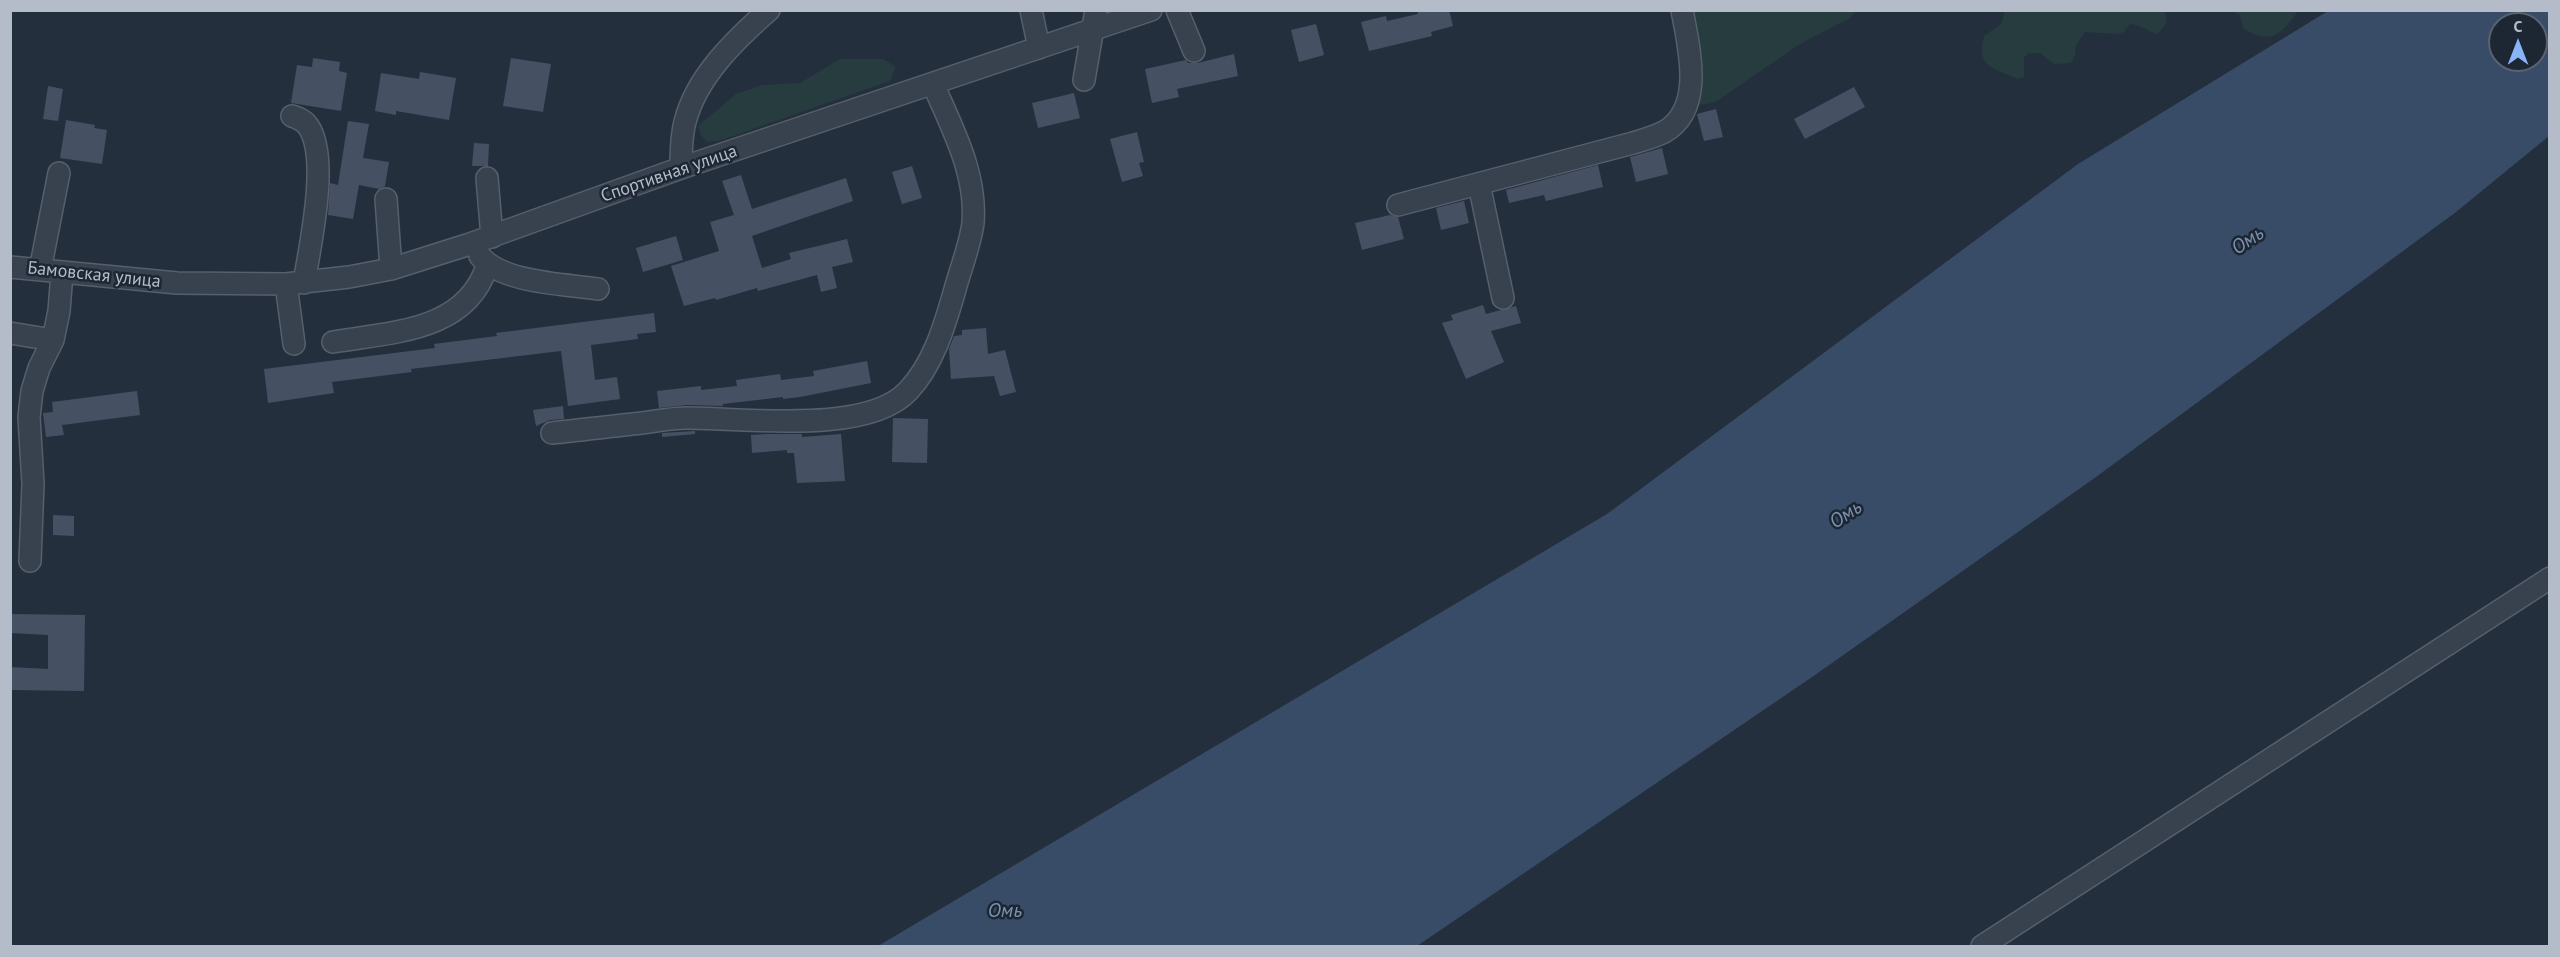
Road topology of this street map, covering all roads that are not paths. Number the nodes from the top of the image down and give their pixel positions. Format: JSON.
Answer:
{"nodes":[{"id":1,"x":742,"y":10,"type":"edge"},
{"id":2,"x":769,"y":10,"type":"edge"},
{"id":3,"x":1031,"y":10,"type":"edge"},
{"id":4,"x":1151,"y":10,"type":"edge"},
{"id":5,"x":1177,"y":10,"type":"edge"},
{"id":6,"x":1682,"y":10,"type":"edge"},
{"id":7,"x":1094,"y":20,"type":"edge"},
{"id":8,"x":743,"y":33,"type":"junction"},
{"id":9,"x":1039,"y":48,"type":"junction"},
{"id":10,"x":1194,"y":51,"type":"dead end"},
{"id":11,"x":1084,"y":80,"type":"dead end"},
{"id":12,"x":933,"y":84,"type":"junction"},
{"id":13,"x":292,"y":116,"type":"dead end"},
{"id":14,"x":681,"y":168,"type":"junction"},
{"id":15,"x":59,"y":173,"type":"dead end"},
{"id":16,"x":488,"y":178,"type":"dead end"},
{"id":17,"x":1479,"y":184,"type":"junction"},
{"id":18,"x":386,"y":199,"type":"dead end"},
{"id":19,"x":1398,"y":205,"type":"dead end"},
{"id":20,"x":492,"y":237,"type":"junction"},
{"id":21,"x":470,"y":244,"type":"junction"},
{"id":22,"x":487,"y":266,"type":"junction"},
{"id":23,"x":10,"y":267,"type":"edge"},
{"id":24,"x":391,"y":269,"type":"junction"},
{"id":25,"x":40,"y":270,"type":"junction"},
{"id":26,"x":62,"y":273,"type":"junction"},
{"id":27,"x":177,"y":283,"type":"joint"},
{"id":28,"x":295,"y":283,"type":"junction"},
{"id":29,"x":598,"y":289,"type":"dead end"},
{"id":30,"x":1503,"y":298,"type":"dead end"},
{"id":31,"x":10,"y":333,"type":"edge"},
{"id":32,"x":53,"y":340,"type":"junction"},
{"id":33,"x":333,"y":342,"type":"dead end"},
{"id":34,"x":294,"y":344,"type":"dead end"},
{"id":35,"x":552,"y":433,"type":"dead end"},
{"id":36,"x":30,"y":561,"type":"dead end"},
{"id":37,"x":2550,"y":578,"type":"edge"},
{"id":38,"x":1982,"y":946,"type":"edge"}],
"edges":[{"from":1,"to":8,"type":"street"},
{"from":2,"to":8,"type":"street"},
{"from":3,"to":9,"type":"street"},
{"from":4,"to":7,"type":"street","name":"Спортивная улица"},
{"from":5,"to":10,"type":"street"},
{"from":6,"to":17,"type":"street"},
{"from":7,"to":9,"type":"street","name":"Спортивная улица"},
{"from":7,"to":11,"type":"street"},
{"from":8,"to":14,"type":"street"},
{"from":9,"to":12,"type":"street","name":"Спортивная улица"},
{"from":12,"to":14,"type":"street","name":"Спортивная улица"},
{"from":12,"to":35,"type":"street"},
{"from":13,"to":28,"type":"street"},
{"from":14,"to":20,"type":"street","name":"Спортивная улица"},
{"from":15,"to":25,"type":"street"},
{"from":16,"to":20,"type":"street"},
{"from":17,"to":19,"type":"street"},
{"from":17,"to":30,"type":"street"},
{"from":18,"to":24,"type":"street"},
{"from":20,"to":21,"type":"street","name":"Спортивная улица"},
{"from":21,"to":22,"type":"street"},
{"from":21,"to":24,"type":"street","name":"Спортивная улица"},
{"from":22,"to":29,"type":"street"},
{"from":22,"to":33,"type":"street"},
{"from":23,"to":25,"type":"street","name":"Бамовская улица"},
{"from":24,"to":28,"type":"street","name":"Спортивная улица"},
{"from":25,"to":26,"type":"street","name":"Бамовская улица"},
{"from":26,"to":27,"type":"street","name":"Бамовская улица"},
{"from":26,"to":32,"type":"street"},
{"from":27,"to":28,"type":"street","name":"Спортивная улица"},
{"from":28,"to":34,"type":"street"},
{"from":31,"to":32,"type":"street"},
{"from":32,"to":36,"type":"street"},
{"from":37,"to":38,"type":"street"}]}
